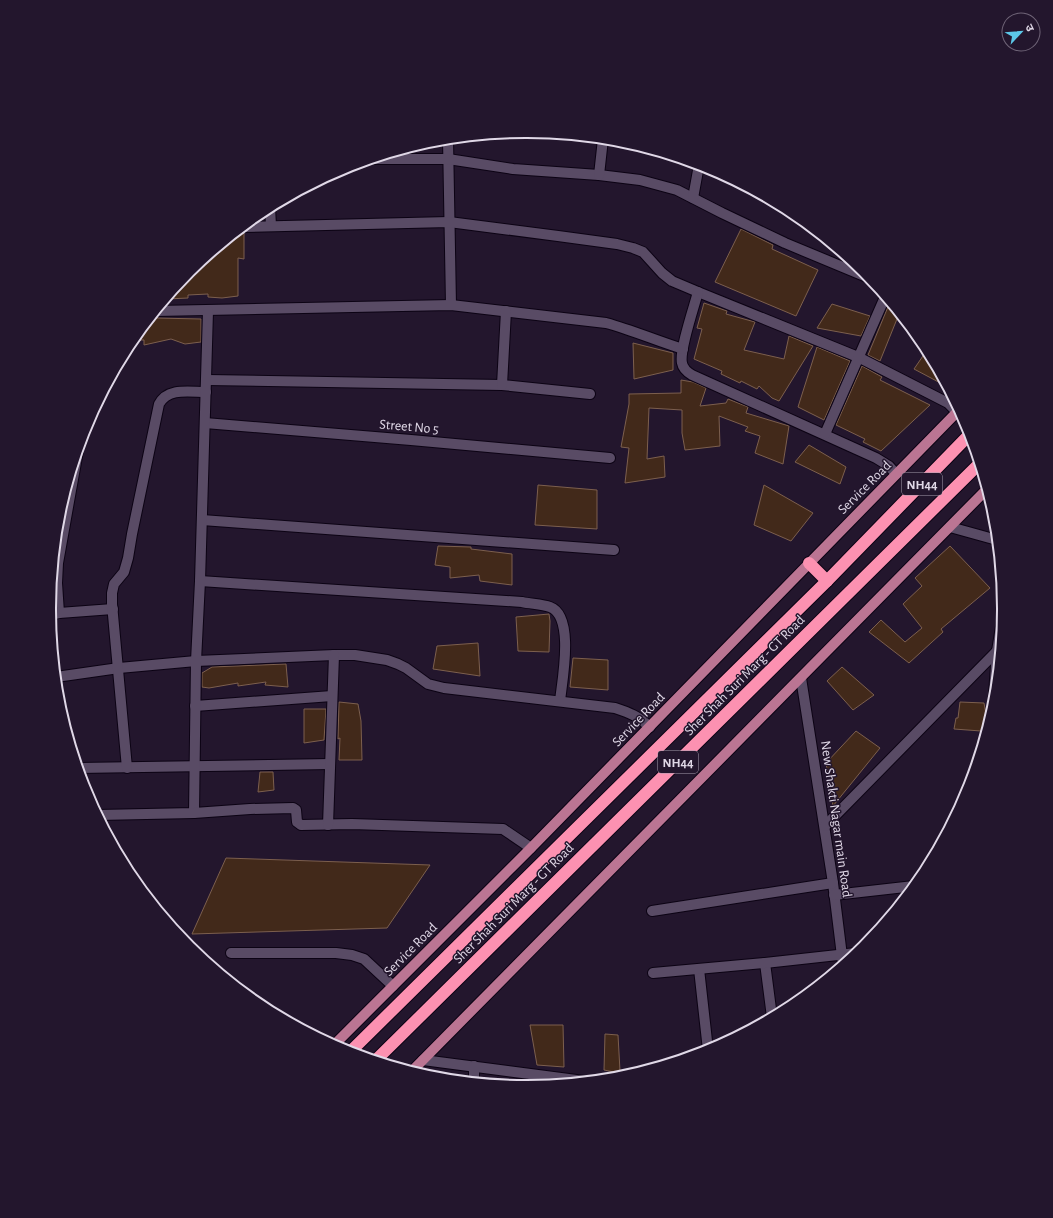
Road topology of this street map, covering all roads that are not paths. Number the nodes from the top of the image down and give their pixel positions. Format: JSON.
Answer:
{"nodes":[{"id":1,"x":602,"y":145,"type":"edge"},
{"id":2,"x":448,"y":146,"type":"edge"},
{"id":3,"x":448,"y":159,"type":"junction"},
{"id":4,"x":387,"y":160,"type":"edge"},
{"id":5,"x":698,"y":171,"type":"edge"},
{"id":6,"x":599,"y":175,"type":"junction"},
{"id":7,"x":694,"y":198,"type":"junction"},
{"id":8,"x":270,"y":215,"type":"edge"},
{"id":9,"x":449,"y":222,"type":"junction"},
{"id":10,"x":271,"y":226,"type":"junction"},
{"id":11,"x":253,"y":227,"type":"edge"},
{"id":12,"x":855,"y":272,"type":"edge"},
{"id":13,"x":698,"y":292,"type":"junction"},
{"id":14,"x":883,"y":302,"type":"edge"},
{"id":15,"x":451,"y":305,"type":"junction"},
{"id":16,"x":163,"y":311,"type":"edge"},
{"id":17,"x":208,"y":311,"type":"junction"},
{"id":18,"x":506,"y":311,"type":"junction"},
{"id":19,"x":683,"y":349,"type":"junction"},
{"id":20,"x":858,"y":358,"type":"junction"},
{"id":21,"x":207,"y":380,"type":"junction"},
{"id":22,"x":502,"y":385,"type":"junction"},
{"id":23,"x":206,"y":392,"type":"junction"},
{"id":24,"x":590,"y":394,"type":"dead end"},
{"id":25,"x":949,"y":404,"type":"edge"},
{"id":26,"x":954,"y":415,"type":"edge"},
{"id":27,"x":205,"y":423,"type":"junction"},
{"id":28,"x":825,"y":434,"type":"junction"},
{"id":29,"x":965,"y":439,"type":"edge"},
{"id":30,"x":610,"y":458,"type":"dead end"},
{"id":31,"x":975,"y":468,"type":"edge"},
{"id":32,"x":896,"y":474,"type":"junction"},
{"id":33,"x":983,"y":494,"type":"edge"},
{"id":34,"x":70,"y":495,"type":"edge"},
{"id":35,"x":202,"y":520,"type":"junction"},
{"id":36,"x":950,"y":527,"type":"junction"},
{"id":37,"x":991,"y":538,"type":"edge"},
{"id":38,"x":614,"y":550,"type":"dead end"},
{"id":39,"x":59,"y":557,"type":"edge"},
{"id":40,"x":809,"y":563,"type":"junction"},
{"id":41,"x":58,"y":573,"type":"edge"},
{"id":42,"x":200,"y":581,"type":"junction"},
{"id":43,"x":827,"y":581,"type":"junction"},
{"id":44,"x":57,"y":586,"type":"edge"},
{"id":45,"x":113,"y":609,"type":"junction"},
{"id":46,"x":56,"y":614,"type":"edge"},
{"id":47,"x":995,"y":654,"type":"edge"},
{"id":48,"x":334,"y":655,"type":"junction"},
{"id":49,"x":196,"y":661,"type":"junction"},
{"id":50,"x":119,"y":668,"type":"junction"},
{"id":51,"x":61,"y":676,"type":"edge"},
{"id":52,"x":801,"y":678,"type":"junction"},
{"id":53,"x":332,"y":696,"type":"junction"},
{"id":54,"x":560,"y":701,"type":"junction"},
{"id":55,"x":195,"y":706,"type":"junction"},
{"id":56,"x":650,"y":727,"type":"junction"},
{"id":57,"x":330,"y":764,"type":"junction"},
{"id":58,"x":194,"y":766,"type":"junction"},
{"id":59,"x":84,"y":768,"type":"edge"},
{"id":60,"x":127,"y":768,"type":"junction"},
{"id":61,"x":194,"y":813,"type":"junction"},
{"id":62,"x":104,"y":814,"type":"edge"},
{"id":63,"x":328,"y":825,"type":"junction"},
{"id":64,"x":825,"y":826,"type":"junction"},
{"id":65,"x":531,"y":848,"type":"junction"},
{"id":66,"x":833,"y":883,"type":"junction"},
{"id":67,"x":906,"y":887,"type":"edge"},
{"id":68,"x":834,"y":896,"type":"junction"},
{"id":69,"x":652,"y":911,"type":"dead end"},
{"id":70,"x":231,"y":953,"type":"dead end"},
{"id":71,"x":842,"y":958,"type":"edge"},
{"id":72,"x":840,"y":960,"type":"edge"},
{"id":73,"x":765,"y":963,"type":"junction"},
{"id":74,"x":699,"y":969,"type":"junction"},
{"id":75,"x":653,"y":973,"type":"dead end"},
{"id":76,"x":393,"y":986,"type":"junction"},
{"id":77,"x":771,"y":1010,"type":"edge"},
{"id":78,"x":338,"y":1041,"type":"edge"},
{"id":79,"x":707,"y":1044,"type":"edge"},
{"id":80,"x":355,"y":1047,"type":"edge"},
{"id":81,"x":380,"y":1056,"type":"edge"},
{"id":82,"x":423,"y":1060,"type":"junction"},
{"id":83,"x":417,"y":1066,"type":"edge"},
{"id":84,"x":474,"y":1066,"type":"junction"},
{"id":85,"x":474,"y":1076,"type":"edge"},
{"id":86,"x":540,"y":1079,"type":"edge"}],
"edges":[{"from":1,"to":6,"type":"street"},
{"from":2,"to":3,"type":"street"},
{"from":3,"to":4,"type":"street"},
{"from":3,"to":6,"type":"street"},
{"from":3,"to":9,"type":"street"},
{"from":5,"to":7,"type":"street"},
{"from":6,"to":7,"type":"street"},
{"from":7,"to":12,"type":"street"},
{"from":8,"to":10,"type":"street"},
{"from":9,"to":10,"type":"street"},
{"from":9,"to":13,"type":"street"},
{"from":9,"to":15,"type":"street"},
{"from":10,"to":11,"type":"street"},
{"from":13,"to":19,"type":"street"},
{"from":13,"to":20,"type":"street"},
{"from":14,"to":20,"type":"street"},
{"from":15,"to":17,"type":"street"},
{"from":15,"to":18,"type":"street"},
{"from":16,"to":17,"type":"street"},
{"from":17,"to":21,"type":"street"},
{"from":18,"to":19,"type":"street"},
{"from":18,"to":22,"type":"street"},
{"from":19,"to":28,"type":"street"},
{"from":20,"to":25,"type":"street"},
{"from":20,"to":28,"type":"street"},
{"from":21,"to":22,"type":"street"},
{"from":21,"to":23,"type":"street"},
{"from":22,"to":24,"type":"street"},
{"from":23,"to":27,"type":"street"},
{"from":23,"to":45,"type":"street"},
{"from":26,"to":32,"type":"main road","name":"Service Road"},
{"from":27,"to":30,"type":"street","name":"Street No 5"},
{"from":27,"to":35,"type":"street"},
{"from":28,"to":32,"type":"street"},
{"from":29,"to":43,"type":"highway","number":"NH44"},
{"from":31,"to":81,"type":"highway","name":"Sher Shah Suri Marg - GT Road","number":"NH44"},
{"from":32,"to":40,"type":"main road","name":"Service Road"},
{"from":33,"to":36,"type":"main road"},
{"from":34,"to":39,"type":"street"},
{"from":35,"to":38,"type":"street"},
{"from":35,"to":42,"type":"street"},
{"from":36,"to":37,"type":"street"},
{"from":36,"to":52,"type":"main road"},
{"from":40,"to":43,"type":"highway"},
{"from":40,"to":56,"type":"main road","name":"Service Road"},
{"from":41,"to":44,"type":"street"},
{"from":42,"to":49,"type":"street"},
{"from":42,"to":54,"type":"street"},
{"from":43,"to":80,"type":"highway","name":"Sher Shah Suri Marg - GT Road","number":"NH44"},
{"from":45,"to":46,"type":"street"},
{"from":45,"to":50,"type":"street"},
{"from":47,"to":64,"type":"street"},
{"from":48,"to":49,"type":"street"},
{"from":48,"to":53,"type":"street"},
{"from":48,"to":54,"type":"street"},
{"from":49,"to":50,"type":"street"},
{"from":49,"to":55,"type":"street"},
{"from":50,"to":51,"type":"street"},
{"from":50,"to":60,"type":"street"},
{"from":52,"to":64,"type":"street","name":"New Shakti Nagar main Road"},
{"from":52,"to":82,"type":"main road"},
{"from":53,"to":55,"type":"street"},
{"from":53,"to":57,"type":"street"},
{"from":54,"to":56,"type":"street"},
{"from":55,"to":58,"type":"street"},
{"from":56,"to":65,"type":"main road","name":"Service Road"},
{"from":57,"to":58,"type":"street"},
{"from":57,"to":63,"type":"street"},
{"from":58,"to":60,"type":"street"},
{"from":58,"to":61,"type":"street"},
{"from":59,"to":60,"type":"street"},
{"from":61,"to":62,"type":"street"},
{"from":61,"to":63,"type":"street"},
{"from":63,"to":65,"type":"street"},
{"from":64,"to":66,"type":"street","name":"New Shakti Nagar main Road"},
{"from":65,"to":76,"type":"main road","name":"Service Road"},
{"from":66,"to":68,"type":"street","name":"New Shakti Nagar main Road"},
{"from":66,"to":69,"type":"street"},
{"from":67,"to":68,"type":"street"},
{"from":68,"to":71,"type":"street","name":"New Shakti Nagar main Road"},
{"from":70,"to":76,"type":"street"},
{"from":72,"to":73,"type":"street"},
{"from":73,"to":74,"type":"street"},
{"from":73,"to":77,"type":"street"},
{"from":74,"to":75,"type":"street"},
{"from":74,"to":79,"type":"street"},
{"from":76,"to":78,"type":"main road","name":"Service Road"},
{"from":82,"to":83,"type":"main road"},
{"from":82,"to":84,"type":"street"},
{"from":84,"to":85,"type":"street"},
{"from":84,"to":86,"type":"street"}]}
